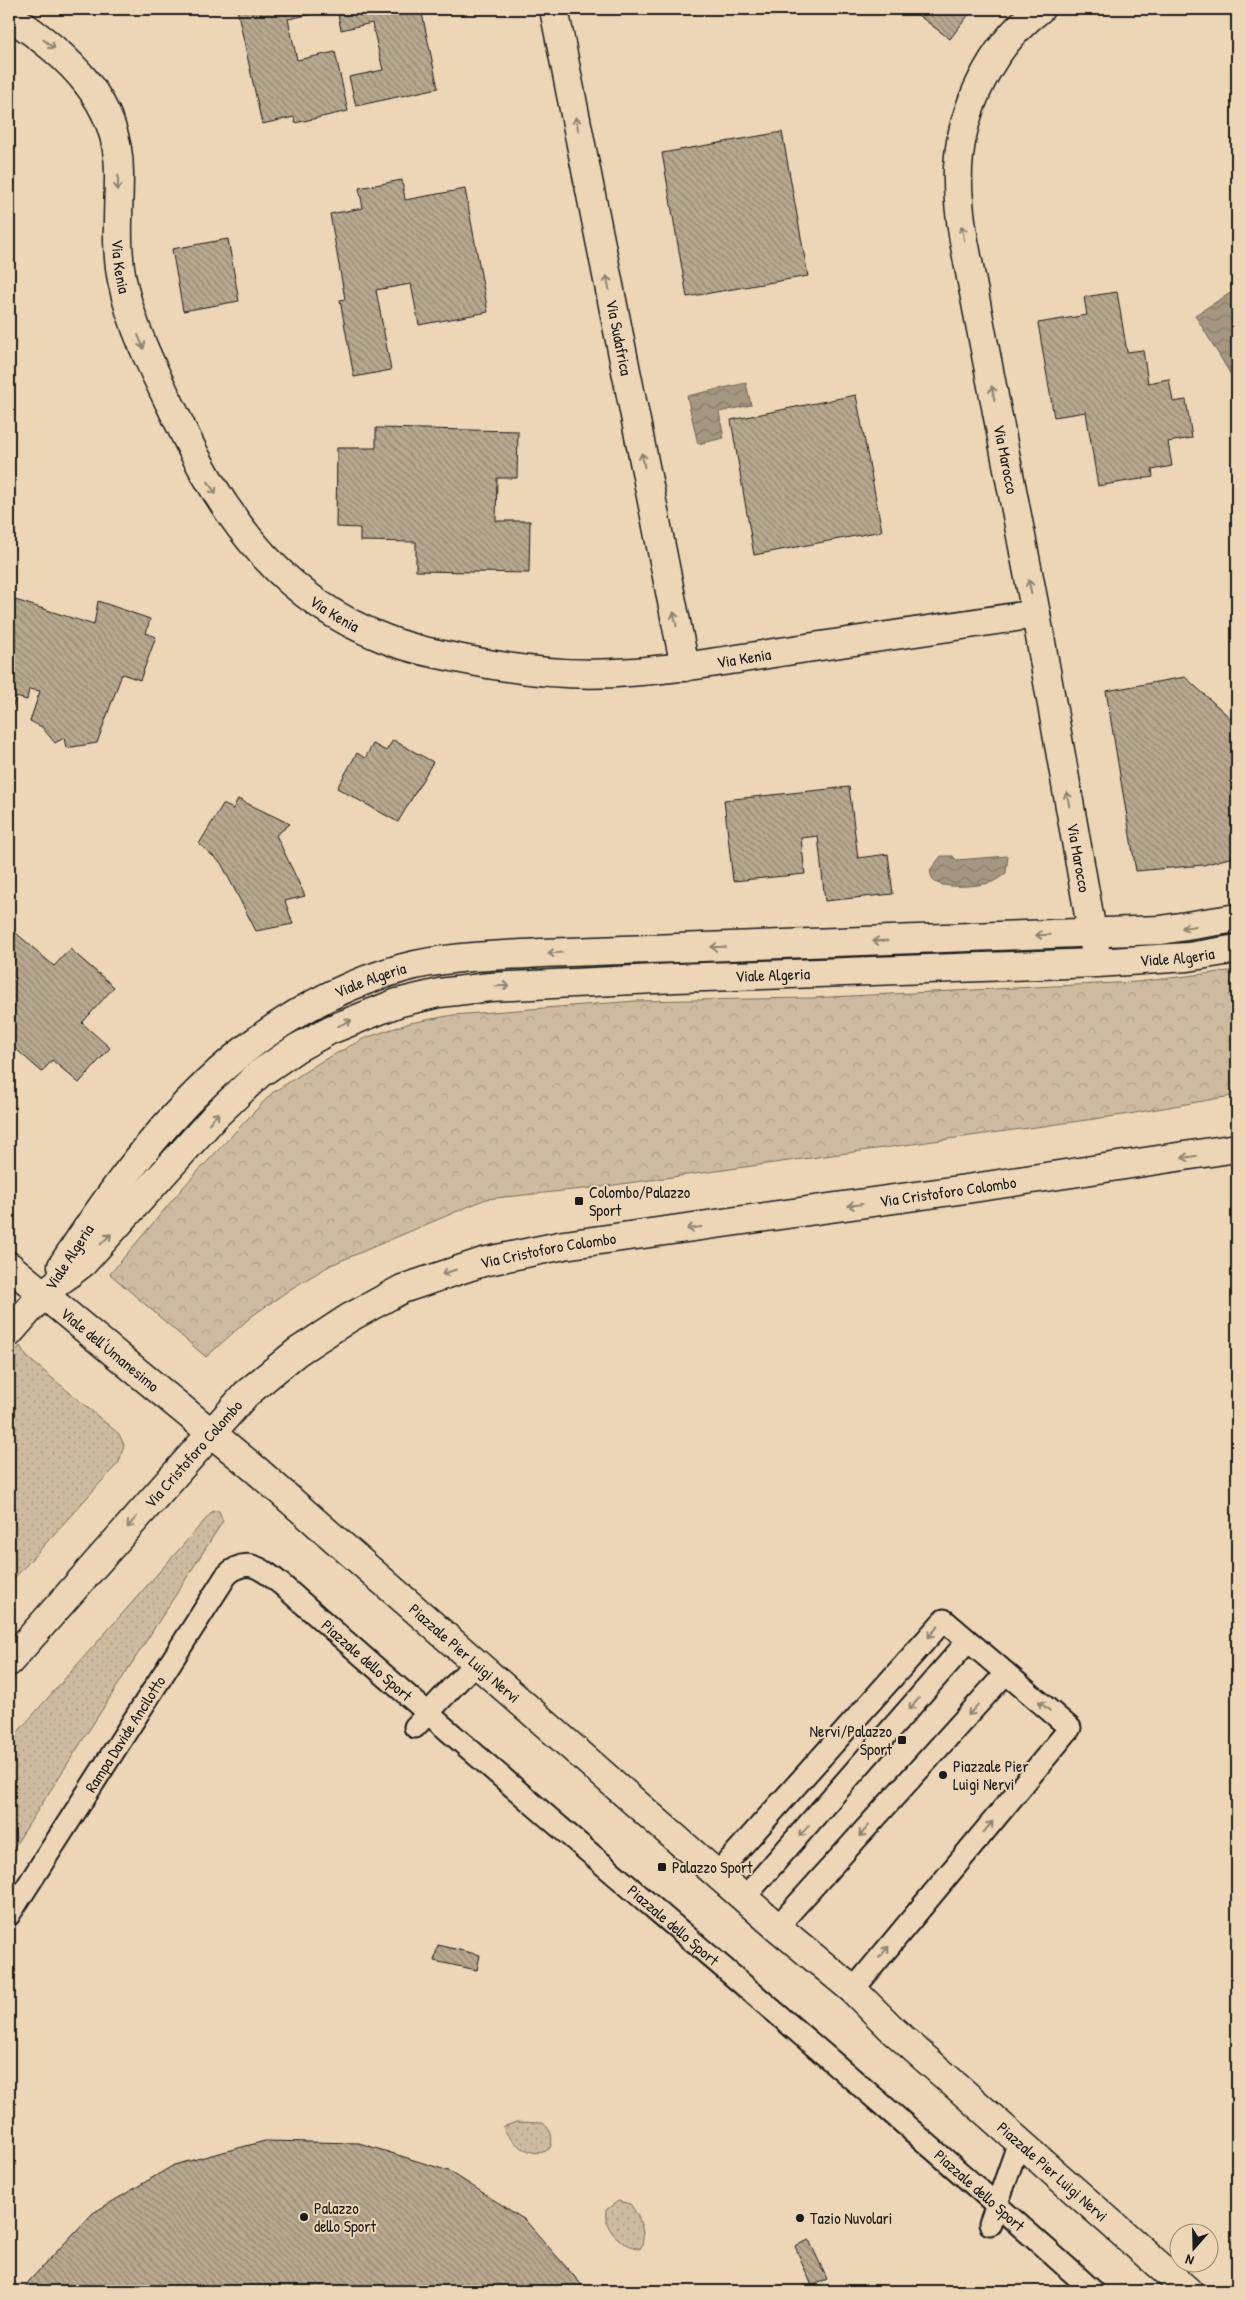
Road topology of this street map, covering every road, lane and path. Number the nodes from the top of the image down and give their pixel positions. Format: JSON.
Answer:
{"nodes":[{"id":1,"x":554,"y":9,"type":"edge"},
{"id":2,"x":1040,"y":9,"type":"edge"},
{"id":3,"x":9,"y":16,"type":"edge"},
{"id":4,"x":1036,"y":614,"type":"junction"},
{"id":5,"x":685,"y":667,"type":"junction"},
{"id":6,"x":1237,"y":918,"type":"edge"},
{"id":7,"x":1091,"y":933,"type":"junction"},
{"id":8,"x":1237,"y":949,"type":"edge"},
{"id":9,"x":1097,"y":963,"type":"junction"},
{"id":10,"x":1237,"y":1148,"type":"edge"},
{"id":11,"x":9,"y":1266,"type":"edge"},
{"id":12,"x":43,"y":1294,"type":"junction"},
{"id":13,"x":9,"y":1333,"type":"edge"},
{"id":14,"x":211,"y":1433,"type":"junction"},
{"id":15,"x":249,"y":1565,"type":"joint"},
{"id":16,"x":968,"y":1641,"type":"junction"},
{"id":17,"x":9,"y":1662,"type":"edge"},
{"id":18,"x":475,"y":1663,"type":"junction"},
{"id":19,"x":1005,"y":1674,"type":"junction"},
{"id":20,"x":421,"y":1720,"type":"junction"},
{"id":21,"x":716,"y":1875,"type":"junction"},
{"id":22,"x":744,"y":1898,"type":"junction"},
{"id":23,"x":9,"y":1915,"type":"edge"},
{"id":24,"x":776,"y":1927,"type":"junction"},
{"id":25,"x":853,"y":1990,"type":"junction"},
{"id":26,"x":1019,"y":2142,"type":"junction"},
{"id":27,"x":996,"y":2204,"type":"junction"},
{"id":28,"x":990,"y":2224,"type":"dead end"},
{"id":29,"x":1093,"y":2291,"type":"edge"},
{"id":30,"x":1188,"y":2291,"type":"edge"}],
"edges":[{"from":5,"to":1,"type":"street","name":"Via Sudafrica","one_way":true},
{"from":4,"to":2,"type":"street","name":"Via Marocco","one_way":true},
{"from":3,"to":5,"type":"street","name":"Via Kenia","one_way":true},
{"from":4,"to":5,"type":"street","name":"Via Kenia"},
{"from":7,"to":4,"type":"street","name":"Via Marocco","one_way":true},
{"from":6,"to":7,"type":"street","name":"Viale Algeria","one_way":true},
{"from":7,"to":9,"type":"street","name":"Via Marocco"},
{"from":7,"to":12,"type":"street","name":"Viale Algeria","one_way":true},
{"from":8,"to":9,"type":"street","name":"Viale Algeria"},
{"from":12,"to":9,"type":"street","name":"Viale Algeria","one_way":true},
{"from":10,"to":14,"type":"street","name":"Via Cristoforo Colombo","one_way":true},
{"from":11,"to":12,"type":"street","name":"Viale dell'Umanesimo"},
{"from":12,"to":13,"type":"street"},
{"from":12,"to":14,"type":"street","name":"Viale dell'Umanesimo"},
{"from":14,"to":17,"type":"street","name":"Via Cristoforo Colombo","one_way":true},
{"from":14,"to":18,"type":"street","name":"Piazzale Pier Luigi Nervi"},
{"from":15,"to":20,"type":"lane","name":"Piazzale dello Sport"},
{"from":15,"to":23,"type":"lane","name":"Rampa Davide Ancilotto"},
{"from":16,"to":19,"type":"lane"},
{"from":16,"to":21,"type":"lane","one_way":true},
{"from":16,"to":22,"type":"lane","one_way":true},
{"from":18,"to":20,"type":"lane"},
{"from":18,"to":21,"type":"street","name":"Piazzale Pier Luigi Nervi"},
{"from":19,"to":24,"type":"lane","one_way":true},
{"from":25,"to":19,"type":"lane","one_way":true},
{"from":20,"to":27,"type":"lane","name":"Piazzale dello Sport"},
{"from":21,"to":22,"type":"street","name":"Piazzale Pier Luigi Nervi"},
{"from":22,"to":24,"type":"street","name":"Piazzale Pier Luigi Nervi"},
{"from":24,"to":25,"type":"street","name":"Piazzale Pier Luigi Nervi"},
{"from":25,"to":26,"type":"street","name":"Piazzale Pier Luigi Nervi"},
{"from":26,"to":27,"type":"lane"},
{"from":26,"to":30,"type":"street","name":"Piazzale Pier Luigi Nervi"},
{"from":27,"to":28,"type":"lane"},
{"from":27,"to":29,"type":"lane","name":"Piazzale dello Sport"}]}
